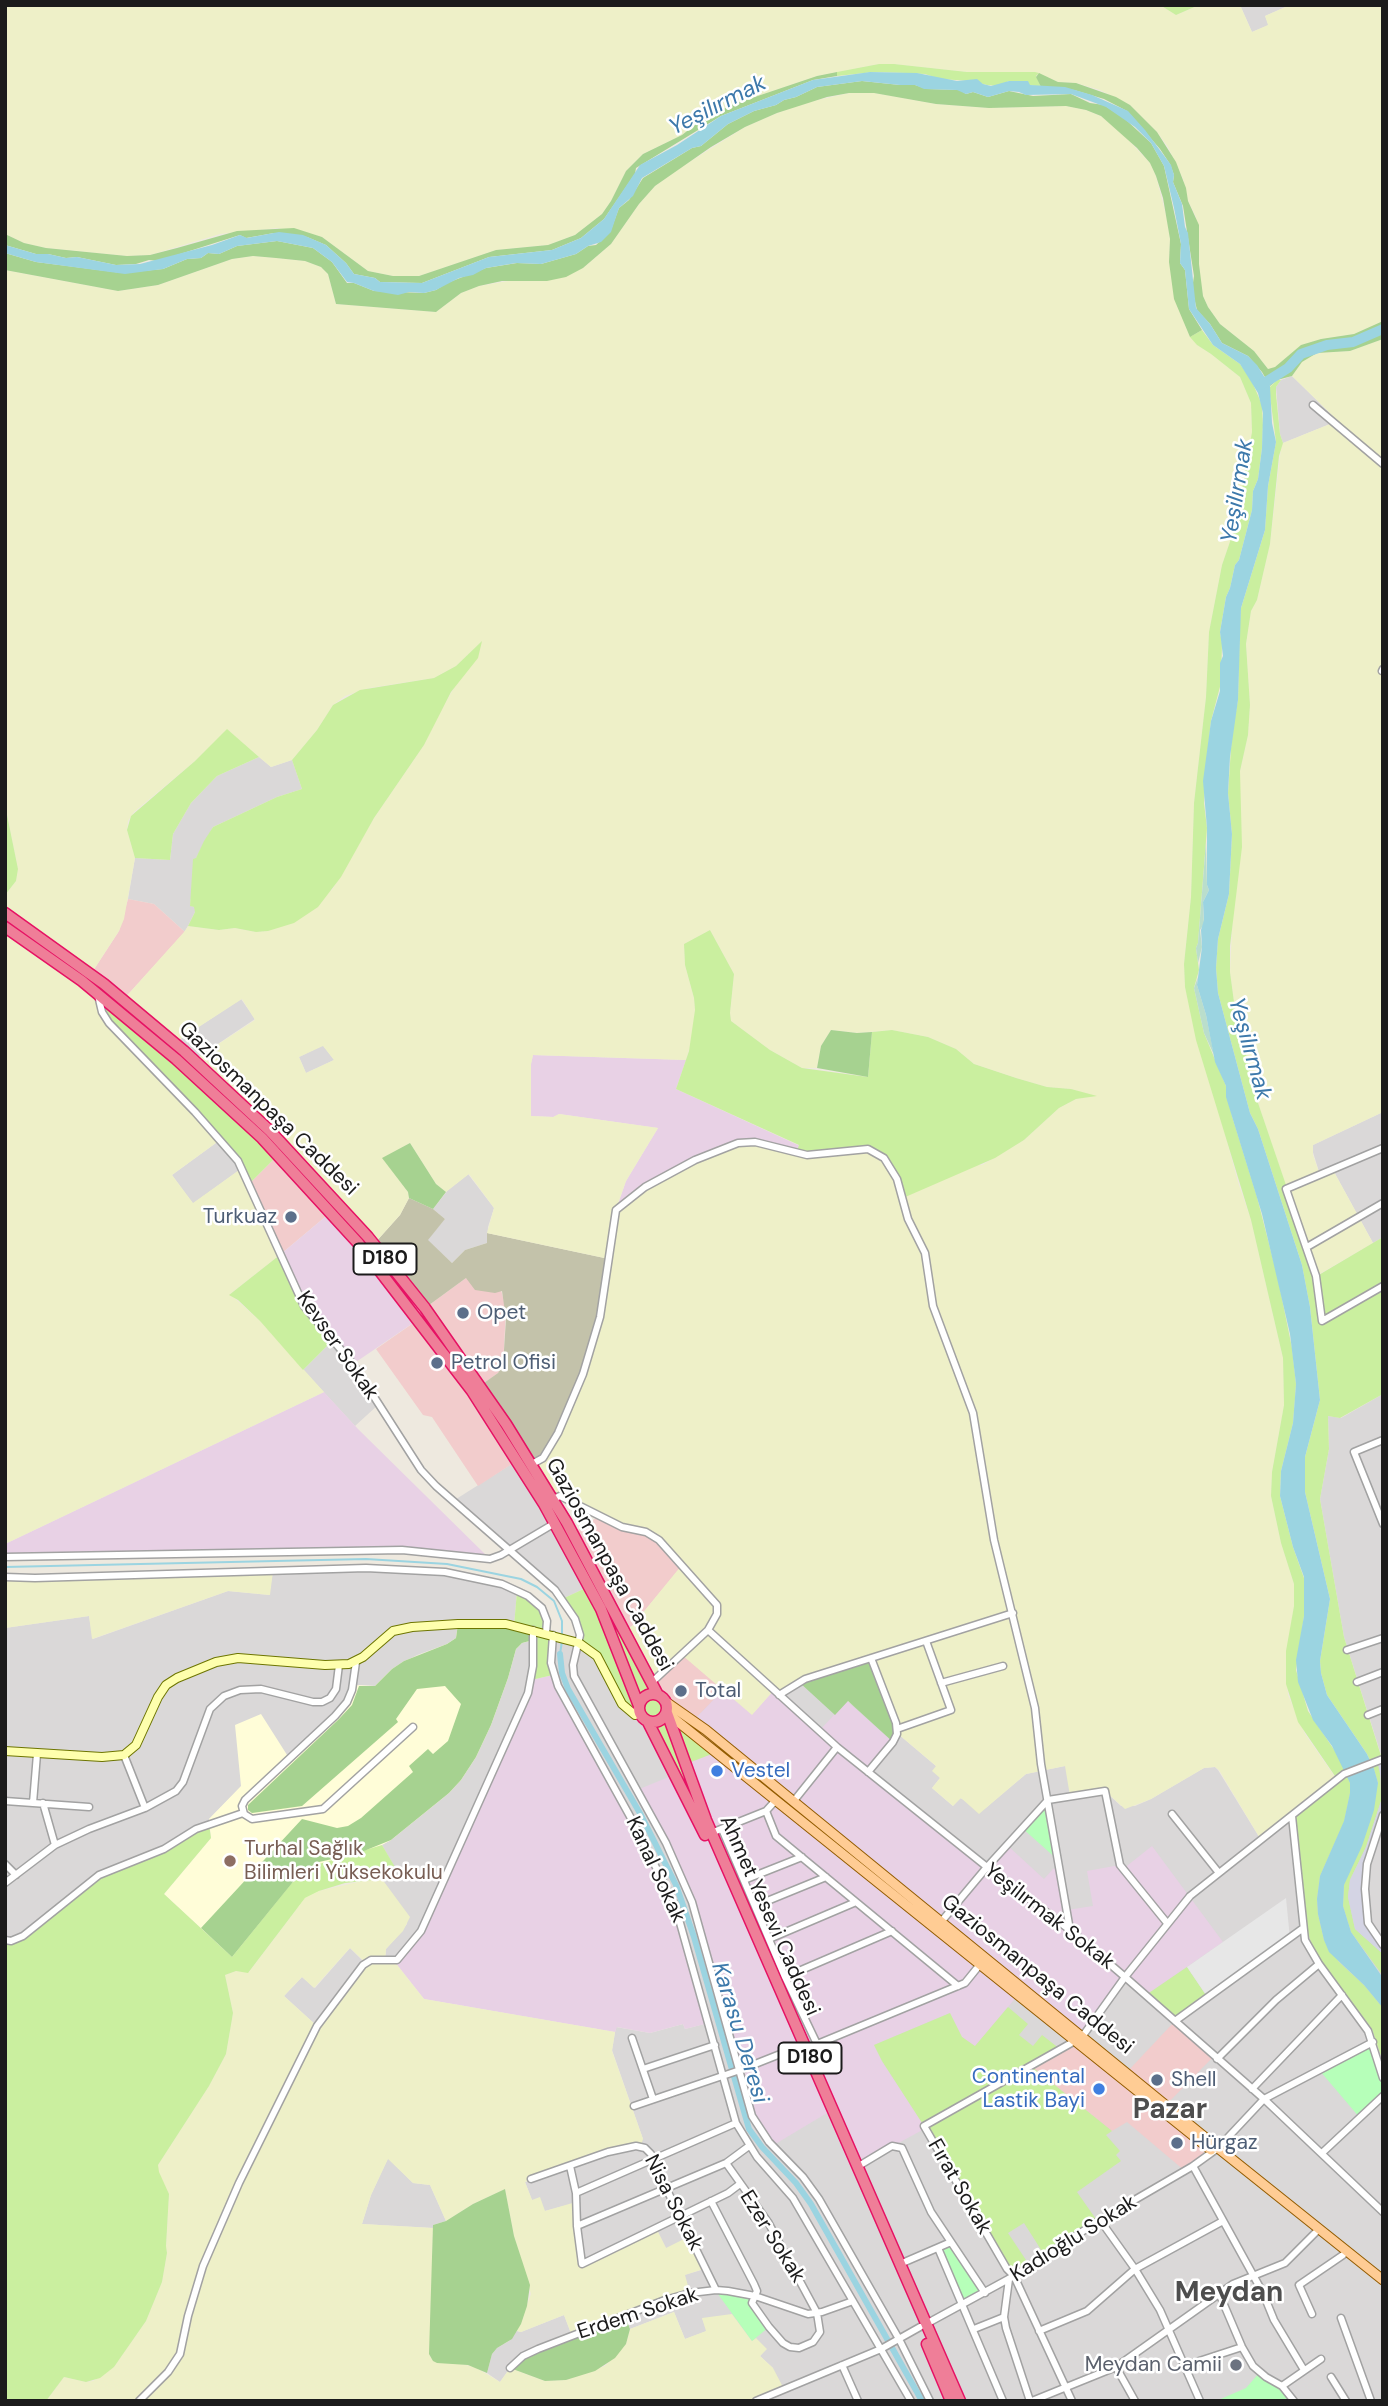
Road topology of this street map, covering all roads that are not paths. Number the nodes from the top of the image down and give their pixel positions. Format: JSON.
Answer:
{"nodes":[{"id":1,"x":1313,"y":405,"type":"dead end"},
{"id":2,"x":1383,"y":464,"type":"edge"},
{"id":3,"x":5,"y":913,"type":"edge"},
{"id":4,"x":5,"y":927,"type":"edge"},
{"id":5,"x":97,"y":993,"type":"junction"},
{"id":6,"x":1383,"y":1148,"type":"edge"},
{"id":7,"x":1383,"y":1203,"type":"edge"},
{"id":8,"x":1307,"y":1247,"type":"junction"},
{"id":9,"x":1383,"y":1286,"type":"edge"},
{"id":10,"x":1383,"y":1440,"type":"edge"},
{"id":11,"x":532,"y":1464,"type":"junction"},
{"id":12,"x":1383,"y":1495,"type":"edge"},
{"id":13,"x":553,"y":1499,"type":"junction"},
{"id":14,"x":1373,"y":1499,"type":"junction"},
{"id":15,"x":555,"y":1523,"type":"junction"},
{"id":16,"x":1383,"y":1524,"type":"edge"},
{"id":17,"x":510,"y":1550,"type":"junction"},
{"id":18,"x":5,"y":1557,"type":"edge"},
{"id":19,"x":5,"y":1577,"type":"edge"},
{"id":20,"x":1013,"y":1613,"type":"junction"},
{"id":21,"x":533,"y":1630,"type":"junction"},
{"id":22,"x":708,"y":1630,"type":"junction"},
{"id":23,"x":552,"y":1635,"type":"junction"},
{"id":24,"x":1383,"y":1638,"type":"edge"},
{"id":25,"x":575,"y":1641,"type":"junction"},
{"id":26,"x":926,"y":1641,"type":"junction"},
{"id":27,"x":1348,"y":1650,"type":"dead end"},
{"id":28,"x":871,"y":1658,"type":"junction"},
{"id":29,"x":356,"y":1661,"type":"junction"},
{"id":30,"x":339,"y":1665,"type":"junction"},
{"id":31,"x":1003,"y":1666,"type":"dead end"},
{"id":32,"x":1383,"y":1672,"type":"edge"},
{"id":33,"x":651,"y":1682,"type":"junction"},
{"id":34,"x":1357,"y":1682,"type":"dead end"},
{"id":35,"x":941,"y":1683,"type":"junction"},
{"id":36,"x":779,"y":1695,"type":"junction"},
{"id":37,"x":664,"y":1703,"type":"junction"},
{"id":38,"x":639,"y":1709,"type":"junction"},
{"id":39,"x":1383,"y":1709,"type":"edge"},
{"id":40,"x":1368,"y":1715,"type":"dead end"},
{"id":41,"x":648,"y":1722,"type":"junction"},
{"id":42,"x":413,"y":1727,"type":"dead end"},
{"id":43,"x":897,"y":1729,"type":"junction"},
{"id":44,"x":836,"y":1747,"type":"junction"},
{"id":45,"x":5,"y":1751,"type":"edge"},
{"id":46,"x":37,"y":1754,"type":"junction"},
{"id":47,"x":124,"y":1755,"type":"junction"},
{"id":48,"x":1383,"y":1759,"type":"edge"},
{"id":49,"x":868,"y":1772,"type":"junction"},
{"id":50,"x":776,"y":1800,"type":"junction"},
{"id":51,"x":1048,"y":1800,"type":"junction"},
{"id":52,"x":5,"y":1801,"type":"edge"},
{"id":53,"x":793,"y":1802,"type":"junction"},
{"id":54,"x":33,"y":1803,"type":"junction"},
{"id":55,"x":43,"y":1803,"type":"junction"},
{"id":56,"x":89,"y":1807,"type":"dead end"},
{"id":57,"x":145,"y":1808,"type":"junction"},
{"id":58,"x":766,"y":1811,"type":"junction"},
{"id":59,"x":243,"y":1812,"type":"junction"},
{"id":60,"x":1172,"y":1814,"type":"dead end"},
{"id":61,"x":1383,"y":1815,"type":"edge"},
{"id":62,"x":1292,"y":1816,"type":"junction"},
{"id":63,"x":1381,"y":1828,"type":"edge"},
{"id":64,"x":723,"y":1829,"type":"junction"},
{"id":65,"x":711,"y":1833,"type":"junction"},
{"id":66,"x":55,"y":1845,"type":"junction"},
{"id":67,"x":802,"y":1857,"type":"junction"},
{"id":68,"x":5,"y":1864,"type":"edge"},
{"id":69,"x":987,"y":1867,"type":"junction"},
{"id":70,"x":1219,"y":1873,"type":"junction"},
{"id":71,"x":16,"y":1875,"type":"junction"},
{"id":72,"x":826,"y":1877,"type":"junction"},
{"id":73,"x":744,"y":1880,"type":"junction"},
{"id":74,"x":5,"y":1883,"type":"edge"},
{"id":75,"x":856,"y":1902,"type":"junction"},
{"id":76,"x":755,"y":1906,"type":"junction"},
{"id":77,"x":941,"y":1922,"type":"junction"},
{"id":78,"x":1167,"y":1923,"type":"junction"},
{"id":79,"x":1303,"y":1929,"type":"junction"},
{"id":80,"x":1070,"y":1930,"type":"junction"},
{"id":81,"x":892,"y":1931,"type":"junction"},
{"id":82,"x":769,"y":1939,"type":"junction"},
{"id":83,"x":5,"y":1940,"type":"edge"},
{"id":84,"x":1383,"y":1945,"type":"edge"},
{"id":85,"x":983,"y":1961,"type":"junction"},
{"id":86,"x":1319,"y":1964,"type":"junction"},
{"id":87,"x":785,"y":1977,"type":"junction"},
{"id":88,"x":1125,"y":1977,"type":"junction"},
{"id":89,"x":958,"y":1986,"type":"junction"},
{"id":90,"x":1342,"y":1995,"type":"junction"},
{"id":91,"x":1175,"y":2021,"type":"junction"},
{"id":92,"x":632,"y":2038,"type":"dead end"},
{"id":93,"x":1078,"y":2039,"type":"junction"},
{"id":94,"x":1373,"y":2042,"type":"junction"},
{"id":95,"x":715,"y":2045,"type":"junction"},
{"id":96,"x":807,"y":2046,"type":"junction"},
{"id":97,"x":1217,"y":2059,"type":"junction"},
{"id":98,"x":643,"y":2069,"type":"junction"},
{"id":99,"x":740,"y":2070,"type":"junction"},
{"id":100,"x":723,"y":2075,"type":"junction"},
{"id":101,"x":1383,"y":2078,"type":"edge"},
{"id":102,"x":1252,"y":2089,"type":"junction"},
{"id":103,"x":1383,"y":2096,"type":"edge"},
{"id":104,"x":653,"y":2099,"type":"junction"},
{"id":105,"x":1264,"y":2099,"type":"junction"},
{"id":106,"x":634,"y":2106,"type":"dead end"},
{"id":107,"x":736,"y":2123,"type":"junction"},
{"id":108,"x":749,"y":2146,"type":"junction"},
{"id":109,"x":1216,"y":2150,"type":"junction"},
{"id":110,"x":1322,"y":2153,"type":"junction"},
{"id":111,"x":654,"y":2159,"type":"junction"},
{"id":112,"x":726,"y":2163,"type":"junction"},
{"id":113,"x":570,"y":2165,"type":"junction"},
{"id":114,"x":1193,"y":2166,"type":"junction"},
{"id":115,"x":858,"y":2167,"type":"junction"},
{"id":116,"x":531,"y":2179,"type":"dead end"},
{"id":117,"x":740,"y":2184,"type":"junction"},
{"id":118,"x":666,"y":2188,"type":"junction"},
{"id":119,"x":576,"y":2193,"type":"junction"},
{"id":120,"x":711,"y":2201,"type":"junction"},
{"id":121,"x":1382,"y":2211,"type":"edge"},
{"id":122,"x":680,"y":2216,"type":"junction"},
{"id":123,"x":1100,"y":2220,"type":"junction"},
{"id":124,"x":1223,"y":2221,"type":"junction"},
{"id":125,"x":577,"y":2226,"type":"junction"},
{"id":126,"x":1315,"y":2233,"type":"junction"},
{"id":127,"x":951,"y":2242,"type":"junction"},
{"id":128,"x":937,"y":2248,"type":"junction"},
{"id":129,"x":1343,"y":2255,"type":"junction"},
{"id":130,"x":900,"y":2264,"type":"junction"},
{"id":131,"x":1135,"y":2269,"type":"junction"},
{"id":132,"x":1253,"y":2275,"type":"junction"},
{"id":133,"x":1011,"y":2278,"type":"junction"},
{"id":134,"x":1383,"y":2280,"type":"edge"},
{"id":135,"x":1383,"y":2287,"type":"edge"},
{"id":136,"x":716,"y":2290,"type":"junction"},
{"id":137,"x":985,"y":2293,"type":"junction"},
{"id":138,"x":1219,"y":2293,"type":"junction"},
{"id":139,"x":755,"y":2296,"type":"junction"},
{"id":140,"x":853,"y":2301,"type":"junction"},
{"id":141,"x":963,"y":2304,"type":"junction"},
{"id":142,"x":817,"y":2313,"type":"junction"},
{"id":143,"x":1312,"y":2314,"type":"dead end"},
{"id":144,"x":1004,"y":2318,"type":"junction"},
{"id":145,"x":1341,"y":2318,"type":"dead end"},
{"id":146,"x":923,"y":2326,"type":"junction"},
{"id":147,"x":1169,"y":2328,"type":"junction"},
{"id":148,"x":974,"y":2329,"type":"junction"},
{"id":149,"x":1039,"y":2332,"type":"junction"},
{"id":150,"x":899,"y":2339,"type":"junction"},
{"id":151,"x":1242,"y":2347,"type":"junction"},
{"id":152,"x":881,"y":2350,"type":"junction"},
{"id":153,"x":1321,"y":2359,"type":"dead end"},
{"id":154,"x":842,"y":2365,"type":"junction"},
{"id":155,"x":1184,"y":2366,"type":"junction"},
{"id":156,"x":1116,"y":2367,"type":"junction"},
{"id":157,"x":510,"y":2368,"type":"dead end"},
{"id":158,"x":1304,"y":2370,"type":"junction"},
{"id":159,"x":1331,"y":2376,"type":"dead end"},
{"id":160,"x":1282,"y":2386,"type":"junction"},
{"id":161,"x":1065,"y":2387,"type":"junction"},
{"id":162,"x":139,"y":2401,"type":"edge"},
{"id":163,"x":756,"y":2401,"type":"edge"},
{"id":164,"x":858,"y":2401,"type":"edge"},
{"id":165,"x":911,"y":2401,"type":"edge"},
{"id":166,"x":930,"y":2401,"type":"edge"},
{"id":167,"x":951,"y":2401,"type":"edge"},
{"id":168,"x":960,"y":2401,"type":"edge"},
{"id":169,"x":1003,"y":2401,"type":"edge"},
{"id":170,"x":1031,"y":2401,"type":"edge"},
{"id":171,"x":1072,"y":2401,"type":"edge"},
{"id":172,"x":1135,"y":2401,"type":"edge"},
{"id":173,"x":1199,"y":2401,"type":"edge"},
{"id":174,"x":1294,"y":2401,"type":"edge"},
{"id":175,"x":1346,"y":2401,"type":"edge"},
{"id":176,"x":1371,"y":2401,"type":"edge"}],
"edges":[{"from":1,"to":2,"type":"street"},
{"from":3,"to":11,"type":"highway","name":"Gaziosmanpaşa Caddesi","number":"D180"},
{"from":4,"to":5,"type":"highway","name":"Gaziosmanpaşa Caddesi","number":"D180"},
{"from":5,"to":15,"type":"highway","name":"Gaziosmanpaşa Caddesi","number":"D180"},
{"from":5,"to":17,"type":"street","name":"Kevser Sokak"},
{"from":6,"to":8,"type":"street"},
{"from":7,"to":8,"type":"street"},
{"from":8,"to":9,"type":"street"},
{"from":10,"to":14,"type":"street"},
{"from":11,"to":13,"type":"highway","name":"Gaziosmanpaşa Caddesi","number":"D180"},
{"from":11,"to":20,"type":"street"},
{"from":12,"to":14,"type":"street"},
{"from":13,"to":22,"type":"street"},
{"from":13,"to":33,"type":"highway","name":"Gaziosmanpaşa Caddesi","number":"D180"},
{"from":14,"to":16,"type":"street"},
{"from":15,"to":17,"type":"street"},
{"from":15,"to":38,"type":"highway","name":"Gaziosmanpaşa Caddesi","number":"D180"},
{"from":17,"to":18,"type":"street"},
{"from":17,"to":25,"type":"street","name":"Kevser Sokak"},
{"from":19,"to":23,"type":"street","name":"Kanal Sokak"},
{"from":20,"to":26,"type":"street"},
{"from":20,"to":51,"type":"street"},
{"from":21,"to":23,"type":"street"},
{"from":21,"to":29,"type":"street"},
{"from":21,"to":162,"type":"street"},
{"from":22,"to":33,"type":"street"},
{"from":22,"to":36,"type":"street","name":"Yeşilırmak Sokak"},
{"from":23,"to":25,"type":"street"},
{"from":23,"to":95,"type":"street","name":"Kanal Sokak"},
{"from":24,"to":27,"type":"street"},
{"from":25,"to":38,"type":"street"},
{"from":25,"to":99,"type":"street"},
{"from":26,"to":28,"type":"street"},
{"from":26,"to":35,"type":"street"},
{"from":28,"to":36,"type":"street"},
{"from":28,"to":43,"type":"street"},
{"from":29,"to":30,"type":"street"},
{"from":29,"to":59,"type":"street"},
{"from":30,"to":47,"type":"street"},
{"from":30,"to":57,"type":"street"},
{"from":31,"to":35,"type":"street"},
{"from":32,"to":34,"type":"street"},
{"from":33,"to":37,"type":"highway","name":"Gaziosmanpaşa Caddesi","number":"D180"},
{"from":35,"to":43,"type":"street"},
{"from":36,"to":44,"type":"street","name":"Yeşilırmak Sokak"},
{"from":37,"to":38,"type":"highway","name":"Gaziosmanpaşa Caddesi"},
{"from":37,"to":41,"type":"highway"},
{"from":37,"to":50,"type":"main road","name":"Gaziosmanpaşa Caddesi"},
{"from":37,"to":53,"type":"main road","name":"Gaziosmanpaşa Caddesi"},
{"from":37,"to":65,"type":"highway","name":"Ahmet Yesevi Caddesi","number":"D180"},
{"from":38,"to":41,"type":"highway","name":"Gaziosmanpaşa Caddesi"},
{"from":39,"to":40,"type":"street"},
{"from":41,"to":96,"type":"highway","name":"Ahmet Yesevi Caddesi","number":"D180"},
{"from":42,"to":59,"type":"street"},
{"from":43,"to":49,"type":"street"},
{"from":44,"to":49,"type":"street","name":"Yeşilırmak Sokak"},
{"from":44,"to":53,"type":"street"},
{"from":45,"to":46,"type":"street"},
{"from":46,"to":47,"type":"street"},
{"from":46,"to":54,"type":"street"},
{"from":47,"to":57,"type":"street"},
{"from":48,"to":62,"type":"street"},
{"from":49,"to":69,"type":"street","name":"Yeşilırmak Sokak"},
{"from":50,"to":58,"type":"street"},
{"from":50,"to":85,"type":"main road","name":"Gaziosmanpaşa Caddesi"},
{"from":51,"to":69,"type":"street"},
{"from":51,"to":78,"type":"street"},
{"from":51,"to":80,"type":"street"},
{"from":52,"to":54,"type":"street"},
{"from":53,"to":77,"type":"main road","name":"Gaziosmanpaşa Caddesi"},
{"from":54,"to":55,"type":"street"},
{"from":55,"to":56,"type":"street"},
{"from":55,"to":66,"type":"street"},
{"from":57,"to":66,"type":"street"},
{"from":58,"to":64,"type":"street"},
{"from":58,"to":67,"type":"street"},
{"from":59,"to":83,"type":"street"},
{"from":60,"to":70,"type":"street"},
{"from":61,"to":63,"type":"street"},
{"from":62,"to":70,"type":"street"},
{"from":62,"to":79,"type":"street"},
{"from":63,"to":84,"type":"street"},
{"from":64,"to":65,"type":"street"},
{"from":64,"to":73,"type":"street"},
{"from":65,"to":96,"type":"highway","name":"Ahmet Yesevi Caddesi","number":"D180"},
{"from":66,"to":71,"type":"street"},
{"from":67,"to":72,"type":"street"},
{"from":67,"to":73,"type":"street"},
{"from":68,"to":71,"type":"street"},
{"from":69,"to":77,"type":"street"},
{"from":69,"to":80,"type":"street","name":"Yeşilırmak Sokak"},
{"from":70,"to":78,"type":"street"},
{"from":71,"to":74,"type":"street"},
{"from":72,"to":75,"type":"street"},
{"from":72,"to":76,"type":"street"},
{"from":73,"to":76,"type":"street"},
{"from":75,"to":81,"type":"street"},
{"from":75,"to":82,"type":"street"},
{"from":76,"to":82,"type":"street"},
{"from":77,"to":85,"type":"main road","name":"Gaziosmanpaşa Caddesi"},
{"from":78,"to":88,"type":"street"},
{"from":79,"to":86,"type":"street"},
{"from":79,"to":91,"type":"street"},
{"from":80,"to":88,"type":"street","name":"Yeşilırmak Sokak"},
{"from":81,"to":87,"type":"street"},
{"from":81,"to":89,"type":"street"},
{"from":82,"to":87,"type":"street"},
{"from":85,"to":89,"type":"street"},
{"from":85,"to":93,"type":"main road","name":"Gaziosmanpaşa Caddesi"},
{"from":86,"to":90,"type":"street"},
{"from":86,"to":97,"type":"street"},
{"from":87,"to":96,"type":"street"},
{"from":88,"to":91,"type":"street","name":"Yeşilırmak Sokak"},
{"from":88,"to":93,"type":"street"},
{"from":89,"to":96,"type":"street"},
{"from":90,"to":94,"type":"street"},
{"from":90,"to":102,"type":"street"},
{"from":91,"to":97,"type":"street","name":"Yeşilırmak Sokak"},
{"from":92,"to":98,"type":"street"},
{"from":93,"to":109,"type":"main road","name":"Gaziosmanpaşa Caddesi"},
{"from":93,"to":133,"type":"street","name":"Fırat Sokak"},
{"from":94,"to":101,"type":"street"},
{"from":94,"to":105,"type":"street","name":"Kadıoğlu Sokak"},
{"from":95,"to":98,"type":"street"},
{"from":95,"to":100,"type":"street","name":"Kanal Sokak"},
{"from":96,"to":99,"type":"street"},
{"from":96,"to":115,"type":"highway","name":"Ahmet Yesevi Caddesi","number":"D180"},
{"from":96,"to":146,"type":"highway","name":"Ahmet Yesevi Caddesi","number":"D180"},
{"from":97,"to":102,"type":"street","name":"Yeşilırmak Sokak"},
{"from":98,"to":104,"type":"street"},
{"from":99,"to":100,"type":"street"},
{"from":99,"to":150,"type":"street"},
{"from":100,"to":104,"type":"street"},
{"from":100,"to":107,"type":"street","name":"Kanal Sokak"},
{"from":102,"to":105,"type":"street","name":"Yeşilırmak Sokak"},
{"from":103,"to":110,"type":"street"},
{"from":104,"to":106,"type":"street"},
{"from":105,"to":109,"type":"street","name":"Kadıoğlu Sokak"},
{"from":105,"to":110,"type":"street","name":"Yeşilırmak Sokak"},
{"from":107,"to":108,"type":"street","name":"Kanal Sokak"},
{"from":107,"to":111,"type":"street"},
{"from":108,"to":112,"type":"street"},
{"from":108,"to":140,"type":"street","name":"Kanal Sokak"},
{"from":109,"to":114,"type":"street","name":"Kadıoğlu Sokak"},
{"from":109,"to":126,"type":"main road","name":"Gaziosmanpaşa Caddesi"},
{"from":109,"to":134,"type":"main road","name":"Gaziosmanpaşa Caddesi"},
{"from":110,"to":121,"type":"street","name":"Yeşilırmak Sokak"},
{"from":111,"to":113,"type":"street","name":"Nisa Sokak"},
{"from":111,"to":118,"type":"street","name":"Nisa Sokak"},
{"from":111,"to":119,"type":"street"},
{"from":112,"to":117,"type":"street","name":"Ezer Sokak"},
{"from":112,"to":118,"type":"street"},
{"from":113,"to":116,"type":"street","name":"Nisa Sokak"},
{"from":113,"to":119,"type":"street"},
{"from":114,"to":123,"type":"street","name":"Kadıoğlu Sokak"},
{"from":114,"to":124,"type":"street"},
{"from":115,"to":127,"type":"street"},
{"from":115,"to":130,"type":"highway","name":"Ahmet Yesevi Caddesi","number":"D180"},
{"from":117,"to":120,"type":"street"},
{"from":117,"to":142,"type":"street","name":"Ezer Sokak"},
{"from":118,"to":122,"type":"street","name":"Nisa Sokak"},
{"from":118,"to":125,"type":"street"},
{"from":119,"to":125,"type":"street"},
{"from":120,"to":122,"type":"street"},
{"from":120,"to":139,"type":"street"},
{"from":122,"to":125,"type":"street"},
{"from":122,"to":136,"type":"street","name":"Nisa Sokak"},
{"from":123,"to":131,"type":"street"},
{"from":123,"to":133,"type":"street","name":"Kadıoğlu Sokak"},
{"from":124,"to":131,"type":"street"},
{"from":124,"to":132,"type":"street"},
{"from":126,"to":129,"type":"main road","name":"Gaziosmanpaşa Caddesi"},
{"from":126,"to":132,"type":"street"},
{"from":127,"to":128,"type":"street"},
{"from":127,"to":137,"type":"street"},
{"from":128,"to":130,"type":"street"},
{"from":128,"to":141,"type":"street"},
{"from":129,"to":135,"type":"main road","name":"Gaziosmanpaşa Caddesi"},
{"from":129,"to":143,"type":"street"},
{"from":130,"to":146,"type":"highway","name":"Ahmet Yesevi Caddesi","number":"D180"},
{"from":131,"to":147,"type":"street"},
{"from":131,"to":149,"type":"street"},
{"from":132,"to":138,"type":"street"},
{"from":132,"to":158,"type":"street"},
{"from":133,"to":137,"type":"street","name":"Kadıoğlu Sokak"},
{"from":133,"to":144,"type":"street"},
{"from":133,"to":149,"type":"street","name":"Fırat Sokak"},
{"from":136,"to":139,"type":"street","name":"Erdem Sokak"},
{"from":136,"to":157,"type":"street","name":"Erdem Sokak"},
{"from":137,"to":141,"type":"street","name":"Kadıoğlu Sokak"},
{"from":138,"to":147,"type":"street"},
{"from":138,"to":151,"type":"street"},
{"from":139,"to":142,"type":"street","name":"Erdem Sokak"},
{"from":139,"to":142,"type":"street"},
{"from":140,"to":142,"type":"street","name":"Erdem Sokak"},
{"from":140,"to":152,"type":"street","name":"Kanal Sokak"},
{"from":141,"to":146,"type":"street","name":"Kadıoğlu Sokak"},
{"from":141,"to":148,"type":"street"},
{"from":144,"to":148,"type":"street"},
{"from":144,"to":170,"type":"street"},
{"from":145,"to":176,"type":"street"},
{"from":146,"to":150,"type":"street","name":"Kadıoğlu Sokak"},
{"from":146,"to":167,"type":"highway","name":"Ahmet Yesevi Caddesi","number":"D180"},
{"from":146,"to":168,"type":"highway","name":"Ahmet Yesevi Caddesi","number":"D180"},
{"from":147,"to":155,"type":"street"},
{"from":147,"to":156,"type":"street"},
{"from":148,"to":169,"type":"street"},
{"from":149,"to":161,"type":"street","name":"Fırat Sokak"},
{"from":150,"to":152,"type":"street","name":"Kadıoğlu Sokak"},
{"from":150,"to":166,"type":"street"},
{"from":151,"to":155,"type":"street"},
{"from":151,"to":160,"type":"street"},
{"from":152,"to":154,"type":"street","name":"Kadıoğlu Sokak"},
{"from":152,"to":165,"type":"street","name":"Kanal Sokak"},
{"from":153,"to":158,"type":"street"},
{"from":154,"to":163,"type":"street","name":"Kadıoğlu Sokak"},
{"from":154,"to":164,"type":"street"},
{"from":155,"to":173,"type":"street"},
{"from":156,"to":161,"type":"street"},
{"from":156,"to":172,"type":"street"},
{"from":158,"to":160,"type":"street"},
{"from":159,"to":175,"type":"street"},
{"from":160,"to":174,"type":"street"},
{"from":161,"to":170,"type":"street"},
{"from":161,"to":171,"type":"street","name":"Fırat Sokak"}]}
